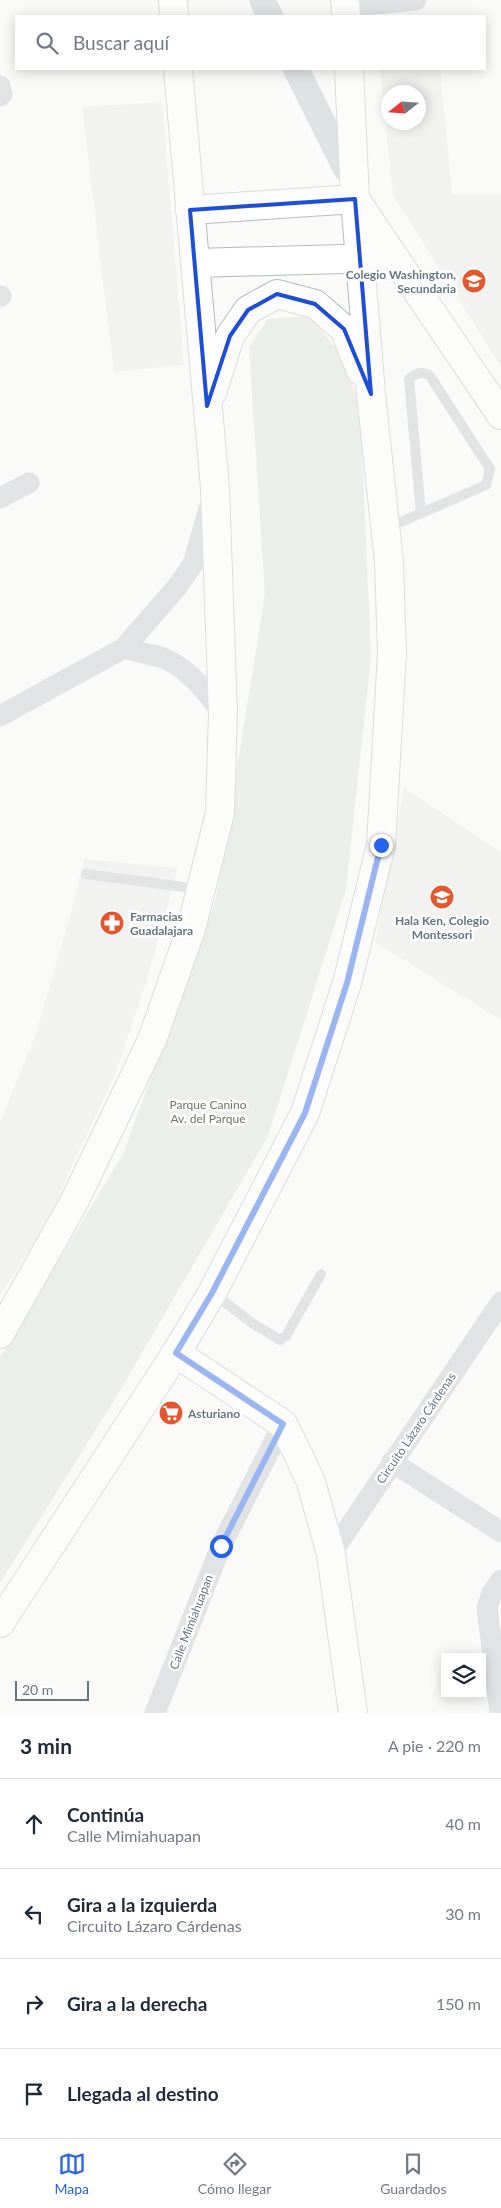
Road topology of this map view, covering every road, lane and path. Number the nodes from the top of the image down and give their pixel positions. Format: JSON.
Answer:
{"nodes":[{"id":1,"x":173,"y":0,"type":"edge"},
{"id":2,"x":416,"y":0,"type":"edge"},
{"id":3,"x":346,"y":8,"type":"edge"},
{"id":4,"x":174,"y":15,"type":"edge"},
{"id":5,"x":178,"y":70,"type":"edge"},
{"id":6,"x":349,"y":70,"type":"edge"},
{"id":7,"x":0,"y":86,"type":"edge"},
{"id":8,"x":0,"y":96,"type":"edge"},
{"id":9,"x":355,"y":199,"type":"junction"},
{"id":10,"x":190,"y":210,"type":"junction"},
{"id":11,"x":395,"y":257,"type":"junction"},
{"id":12,"x":360,"y":258,"type":"junction"},
{"id":13,"x":196,"y":262,"type":"junction"},
{"id":14,"x":371,"y":394,"type":"junction"},
{"id":15,"x":207,"y":406,"type":"junction"},
{"id":16,"x":501,"y":415,"type":"edge"},
{"id":17,"x":29,"y":483,"type":"dead end"},
{"id":18,"x":215,"y":488,"type":"junction"},
{"id":19,"x":0,"y":498,"type":"edge"},
{"id":20,"x":421,"y":513,"type":"junction"},
{"id":21,"x":386,"y":528,"type":"junction"},
{"id":22,"x":124,"y":648,"type":"junction"},
{"id":23,"x":224,"y":714,"type":"junction"},
{"id":24,"x":0,"y":716,"type":"edge"},
{"id":25,"x":86,"y":874,"type":"dead end"},
{"id":26,"x":201,"y":889,"type":"junction"},
{"id":27,"x":321,"y":1274,"type":"dead end"},
{"id":28,"x":212,"y":1293,"type":"junction"},
{"id":29,"x":501,"y":1302,"type":"edge"},
{"id":30,"x":0,"y":1334,"type":"edge"},
{"id":31,"x":176,"y":1353,"type":"junction"},
{"id":32,"x":283,"y":1424,"type":"junction"},
{"id":33,"x":392,"y":1462,"type":"junction"},
{"id":34,"x":501,"y":1532,"type":"edge"},
{"id":35,"x":331,"y":1554,"type":"junction"},
{"id":36,"x":501,"y":1580,"type":"edge"},
{"id":37,"x":0,"y":1623,"type":"edge"},
{"id":38,"x":157,"y":1712,"type":"edge"},
{"id":39,"x":353,"y":1713,"type":"edge"},
{"id":40,"x":500,"y":1713,"type":"edge"}],
"edges":[{"from":1,"to":4,"type":"main road"},
{"from":2,"to":3,"type":"street"},
{"from":5,"to":10,"type":"main road"},
{"from":6,"to":9,"type":"main road"},
{"from":7,"to":8,"type":"street"},
{"from":9,"to":10,"type":"main road"},
{"from":9,"to":11,"type":"main road"},
{"from":9,"to":12,"type":"main road"},
{"from":10,"to":13,"type":"main road"},
{"from":11,"to":12,"type":"main road"},
{"from":11,"to":16,"type":"main road"},
{"from":12,"to":13,"type":"main road"},
{"from":12,"to":14,"type":"main road"},
{"from":13,"to":15,"type":"main road"},
{"from":14,"to":15,"type":"main road"},
{"from":14,"to":21,"type":"main road"},
{"from":15,"to":18,"type":"main road"},
{"from":17,"to":19,"type":"street"},
{"from":18,"to":22,"type":"street"},
{"from":18,"to":23,"type":"main road"},
{"from":20,"to":20,"type":"lane"},
{"from":20,"to":21,"type":"lane"},
{"from":21,"to":28,"type":"main road"},
{"from":22,"to":23,"type":"street"},
{"from":22,"to":24,"type":"street"},
{"from":23,"to":26,"type":"main road"},
{"from":25,"to":26,"type":"lane"},
{"from":26,"to":30,"type":"main road"},
{"from":27,"to":28,"type":"lane"},
{"from":28,"to":31,"type":"main road"},
{"from":29,"to":33,"type":"street","name":"Circuito Lázaro Cárdenas"},
{"from":31,"to":32,"type":"main road"},
{"from":31,"to":37,"type":"main road"},
{"from":32,"to":35,"type":"main road"},
{"from":32,"to":38,"type":"street","name":"Calle Mimiahuapan"},
{"from":33,"to":34,"type":"street"},
{"from":33,"to":35,"type":"street","name":"Circuito Lázaro Cárdenas"},
{"from":35,"to":39,"type":"main road"},
{"from":36,"to":40,"type":"street"}]}
